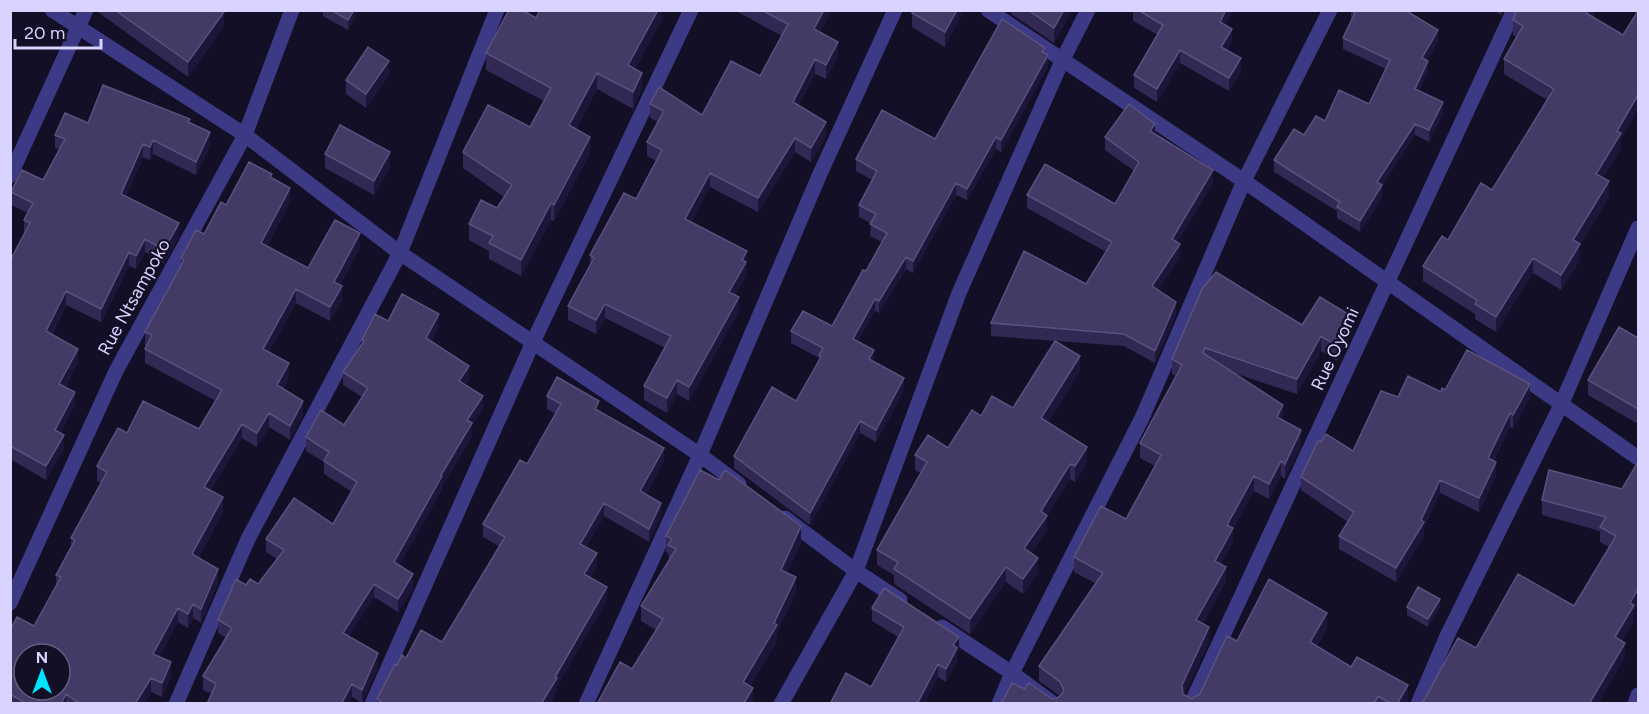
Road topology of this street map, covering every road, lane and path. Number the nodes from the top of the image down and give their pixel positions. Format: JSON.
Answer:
{"nodes":[{"id":1,"x":52,"y":10,"type":"edge"},
{"id":2,"x":86,"y":10,"type":"edge"},
{"id":3,"x":292,"y":10,"type":"edge"},
{"id":4,"x":497,"y":10,"type":"edge"},
{"id":5,"x":691,"y":10,"type":"edge"},
{"id":6,"x":895,"y":10,"type":"edge"},
{"id":7,"x":988,"y":10,"type":"edge"},
{"id":8,"x":1088,"y":10,"type":"edge"},
{"id":9,"x":1330,"y":10,"type":"edge"},
{"id":10,"x":1514,"y":10,"type":"edge"},
{"id":11,"x":79,"y":28,"type":"junction"},
{"id":12,"x":1062,"y":61,"type":"junction"},
{"id":13,"x":245,"y":135,"type":"junction"},
{"id":14,"x":10,"y":176,"type":"edge"},
{"id":15,"x":1244,"y":181,"type":"junction"},
{"id":16,"x":1638,"y":228,"type":"edge"},
{"id":17,"x":400,"y":253,"type":"junction"},
{"id":18,"x":1388,"y":282,"type":"junction"},
{"id":19,"x":533,"y":342,"type":"junction"},
{"id":20,"x":1561,"y":405,"type":"junction"},
{"id":21,"x":700,"y":455,"type":"junction"},
{"id":22,"x":1638,"y":458,"type":"edge"},
{"id":23,"x":755,"y":496,"type":"edge"},
{"id":24,"x":774,"y":510,"type":"edge"},
{"id":25,"x":856,"y":571,"type":"junction"},
{"id":26,"x":10,"y":603,"type":"edge"},
{"id":27,"x":915,"y":609,"type":"edge"},
{"id":28,"x":934,"y":622,"type":"edge"},
{"id":29,"x":1012,"y":673,"type":"junction"},
{"id":30,"x":1638,"y":695,"type":"edge"},
{"id":31,"x":176,"y":704,"type":"edge"},
{"id":32,"x":372,"y":704,"type":"edge"},
{"id":33,"x":586,"y":704,"type":"edge"},
{"id":34,"x":781,"y":704,"type":"edge"},
{"id":35,"x":999,"y":704,"type":"edge"},
{"id":36,"x":1054,"y":704,"type":"edge"},
{"id":37,"x":1191,"y":704,"type":"edge"},
{"id":38,"x":1418,"y":704,"type":"edge"},
{"id":39,"x":1635,"y":704,"type":"edge"}],
"edges":[{"from":1,"to":11,"type":"street"},
{"from":2,"to":11,"type":"street"},
{"from":3,"to":13,"type":"street","name":"Rue Ntsampoko"},
{"from":4,"to":17,"type":"street"},
{"from":5,"to":19,"type":"street"},
{"from":6,"to":21,"type":"street"},
{"from":7,"to":12,"type":"street"},
{"from":8,"to":12,"type":"street"},
{"from":9,"to":15,"type":"street"},
{"from":10,"to":18,"type":"street","name":"Rue Oyomi"},
{"from":11,"to":13,"type":"street"},
{"from":11,"to":14,"type":"street"},
{"from":12,"to":15,"type":"street"},
{"from":12,"to":25,"type":"street"},
{"from":13,"to":17,"type":"street"},
{"from":13,"to":26,"type":"street","name":"Rue Ntsampoko"},
{"from":15,"to":18,"type":"street"},
{"from":15,"to":29,"type":"street"},
{"from":16,"to":20,"type":"street"},
{"from":17,"to":19,"type":"street"},
{"from":17,"to":31,"type":"street"},
{"from":18,"to":20,"type":"street"},
{"from":18,"to":37,"type":"street","name":"Rue Oyomi"},
{"from":19,"to":21,"type":"street"},
{"from":19,"to":32,"type":"street"},
{"from":20,"to":22,"type":"street"},
{"from":20,"to":38,"type":"street"},
{"from":21,"to":23,"type":"street"},
{"from":21,"to":33,"type":"street"},
{"from":24,"to":25,"type":"street"},
{"from":25,"to":27,"type":"street"},
{"from":25,"to":34,"type":"street"},
{"from":28,"to":29,"type":"street"},
{"from":29,"to":35,"type":"street"},
{"from":29,"to":36,"type":"street"},
{"from":30,"to":39,"type":"street"}]}
